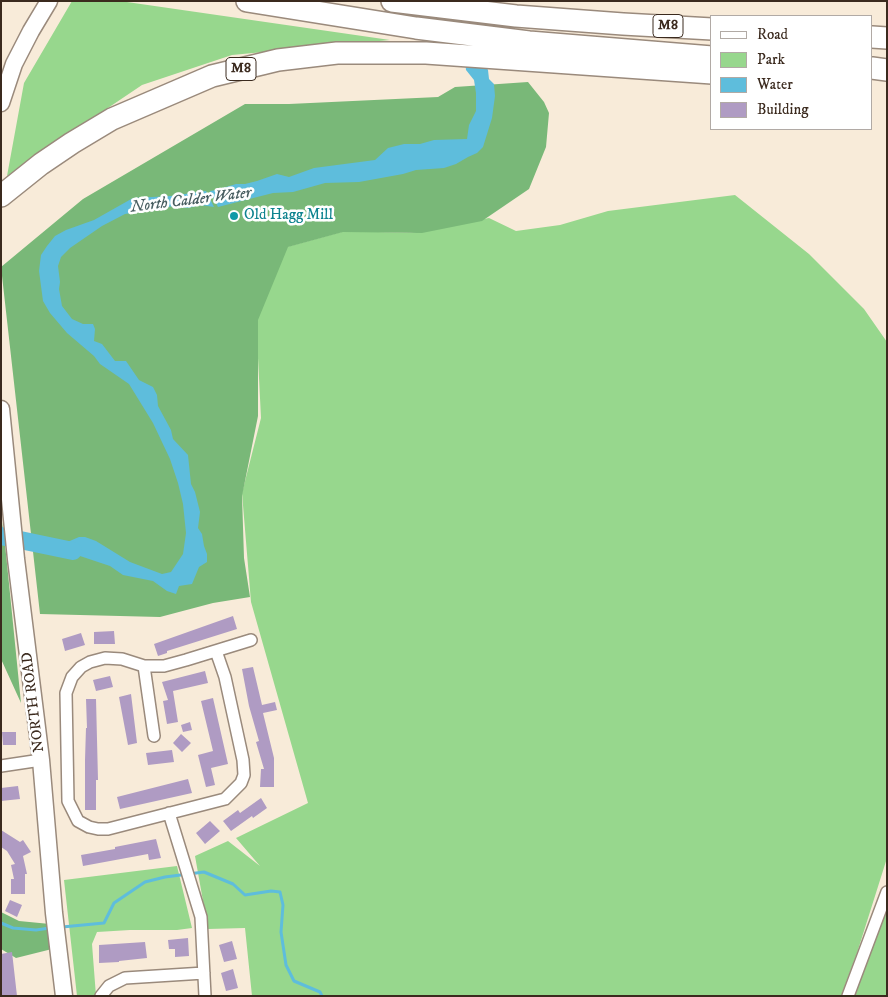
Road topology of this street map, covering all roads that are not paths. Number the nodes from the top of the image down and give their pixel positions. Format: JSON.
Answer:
{"nodes":[{"id":1,"x":247,"y":1,"type":"edge"},
{"id":2,"x":399,"y":2,"type":"edge"},
{"id":3,"x":45,"y":7,"type":"edge"},
{"id":4,"x":508,"y":7,"type":"edge"},
{"id":5,"x":710,"y":29,"type":"edge"},
{"id":6,"x":873,"y":37,"type":"edge"},
{"id":7,"x":887,"y":38,"type":"edge"},
{"id":8,"x":533,"y":52,"type":"junction"},
{"id":9,"x":710,"y":57,"type":"edge"},
{"id":10,"x":873,"y":68,"type":"edge"},
{"id":11,"x":887,"y":70,"type":"edge"},
{"id":12,"x":710,"y":73,"type":"edge"},
{"id":13,"x":873,"y":79,"type":"edge"},
{"id":14,"x":887,"y":79,"type":"edge"},
{"id":15,"x":1,"y":103,"type":"edge"},
{"id":16,"x":1,"y":196,"type":"edge"},
{"id":17,"x":1,"y":409,"type":"edge"},
{"id":18,"x":251,"y":640,"type":"dead end"},
{"id":19,"x":216,"y":651,"type":"junction"},
{"id":20,"x":144,"y":666,"type":"junction"},
{"id":21,"x":154,"y":736,"type":"dead end"},
{"id":22,"x":41,"y":760,"type":"junction"},
{"id":23,"x":1,"y":766,"type":"edge"},
{"id":24,"x":169,"y":813,"type":"junction"},
{"id":25,"x":887,"y":892,"type":"edge"},
{"id":26,"x":204,"y":974,"type":"junction"},
{"id":27,"x":64,"y":996,"type":"edge"},
{"id":28,"x":102,"y":996,"type":"edge"},
{"id":29,"x":205,"y":996,"type":"edge"},
{"id":30,"x":848,"y":996,"type":"edge"}],
"edges":[{"from":1,"to":8,"type":"highway","number":"M8"},
{"from":2,"to":4,"type":"highway","number":"M8"},
{"from":3,"to":15,"type":"main road"},
{"from":4,"to":5,"type":"highway","number":"M8"},
{"from":6,"to":7,"type":"highway"},
{"from":8,"to":9,"type":"highway","number":"M8"},
{"from":8,"to":12,"type":"highway","number":"M8"},
{"from":8,"to":16,"type":"highway","number":"M8"},
{"from":10,"to":11,"type":"highway"},
{"from":13,"to":14,"type":"highway"},
{"from":17,"to":22,"type":"main road","name":"NORTH ROAD"},
{"from":18,"to":19,"type":"street"},
{"from":19,"to":20,"type":"street"},
{"from":19,"to":24,"type":"street"},
{"from":20,"to":21,"type":"street"},
{"from":20,"to":24,"type":"street"},
{"from":22,"to":23,"type":"street"},
{"from":22,"to":27,"type":"main road","name":"NORTH ROAD"},
{"from":24,"to":26,"type":"street"},
{"from":25,"to":30,"type":"street"},
{"from":26,"to":28,"type":"street"},
{"from":26,"to":29,"type":"street"}]}
